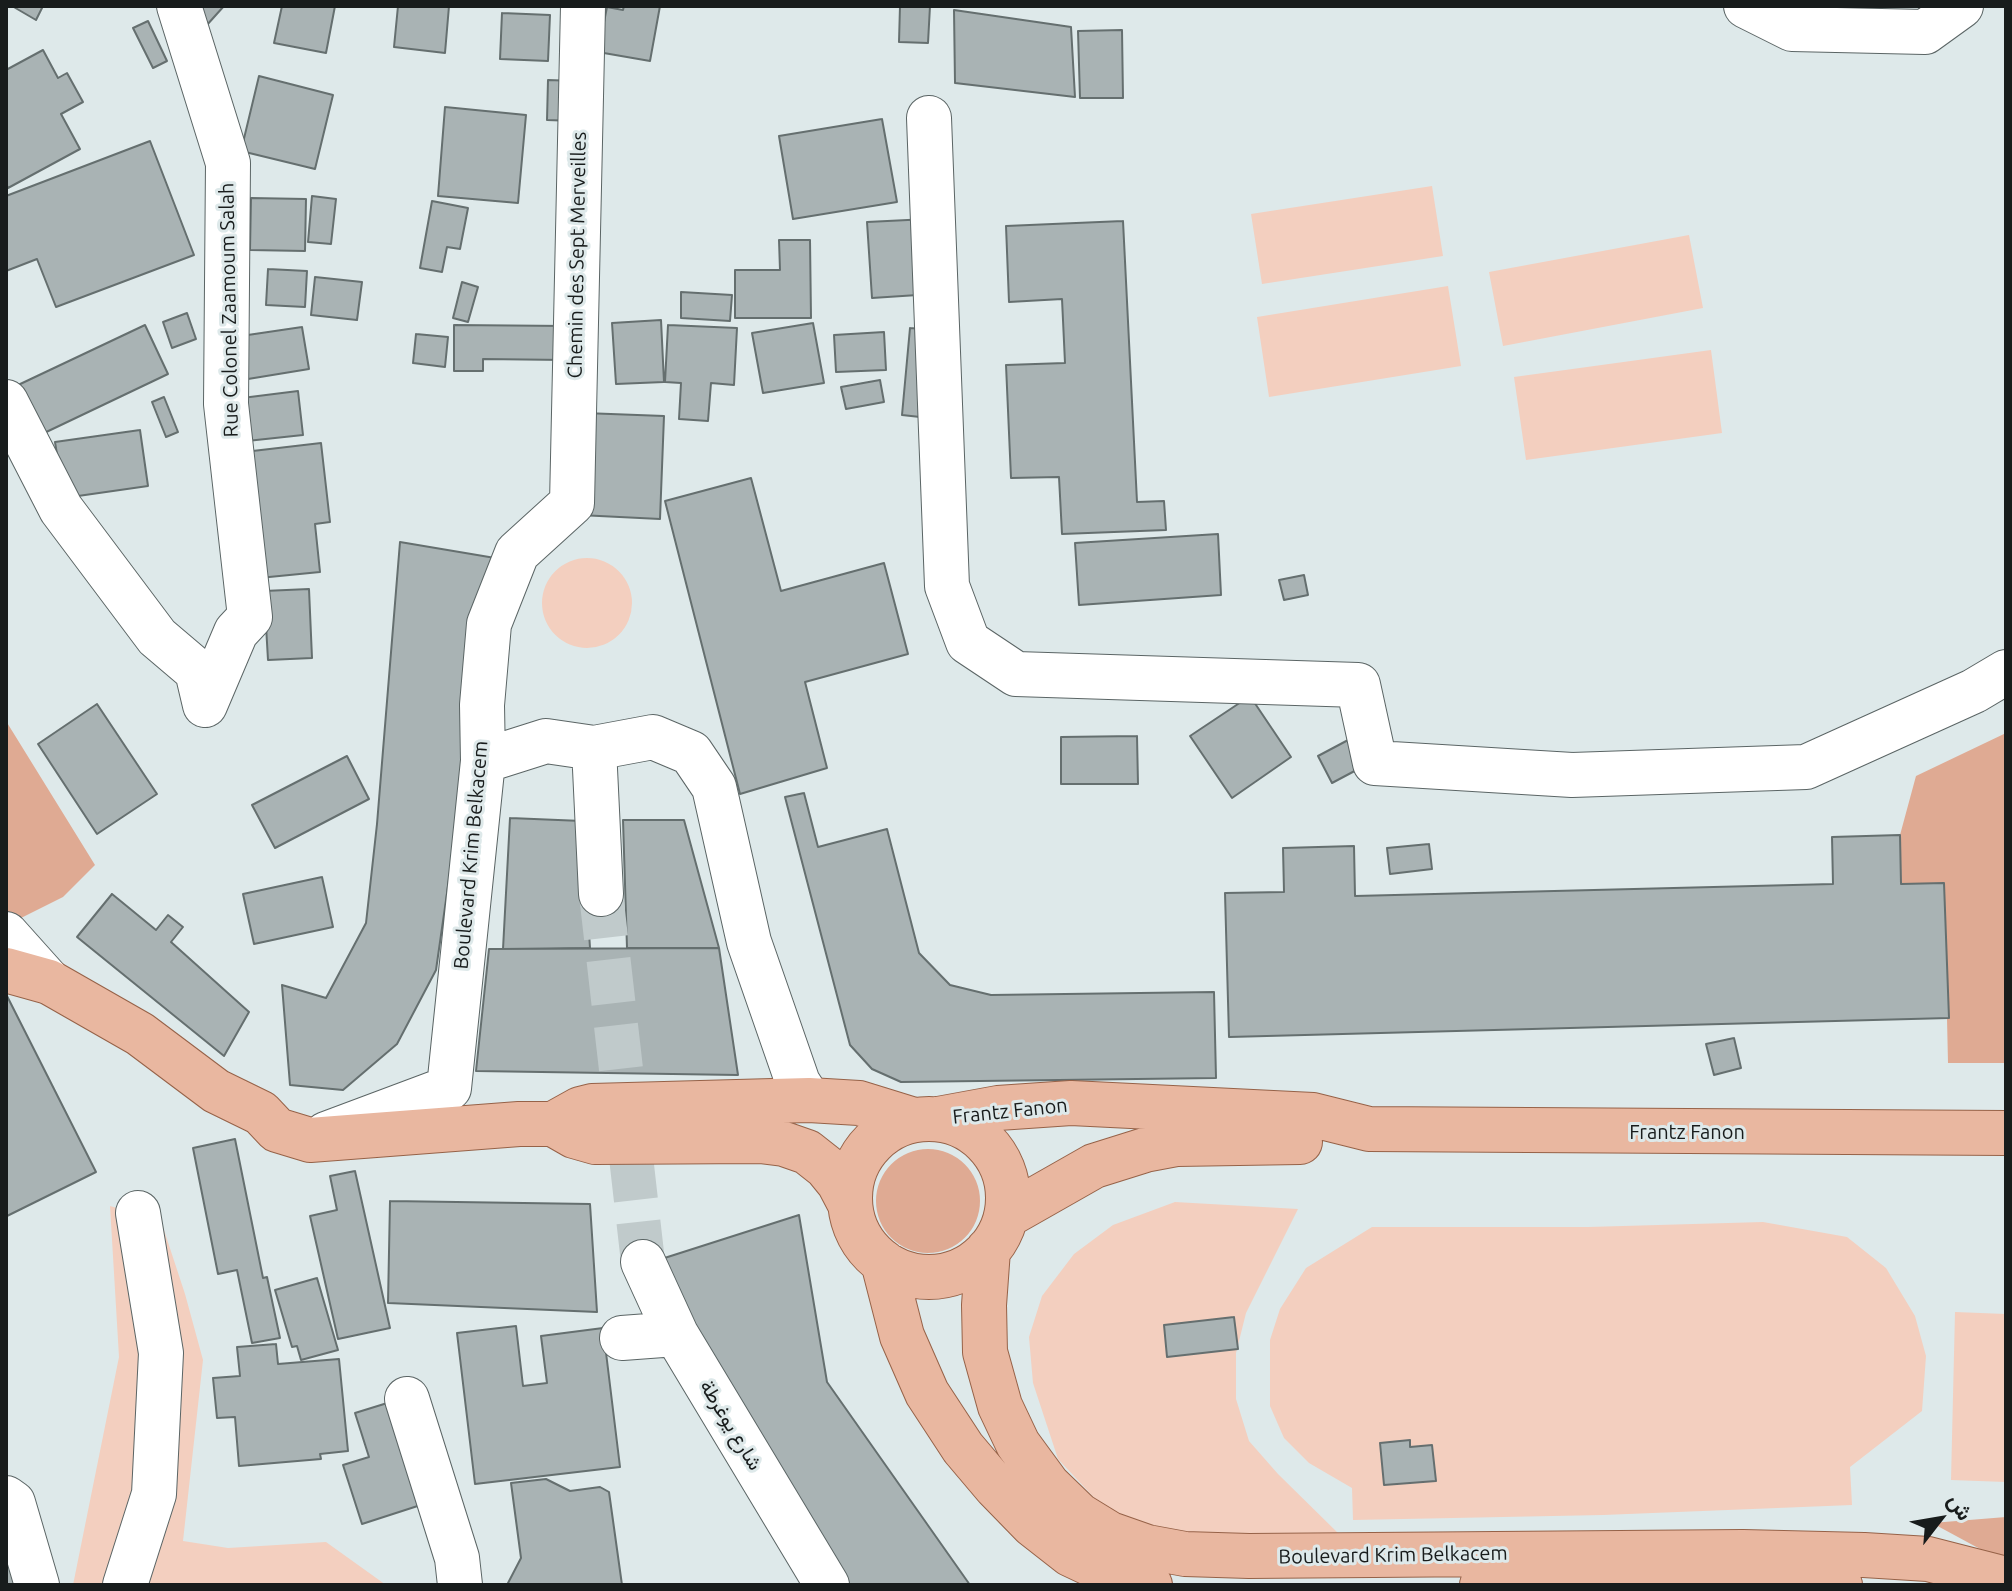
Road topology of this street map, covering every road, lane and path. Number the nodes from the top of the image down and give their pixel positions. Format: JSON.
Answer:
{"nodes":[{"id":1,"x":179,"y":6,"type":"edge"},
{"id":2,"x":583,"y":6,"type":"edge"},
{"id":3,"x":1746,"y":6,"type":"edge"},
{"id":4,"x":1961,"y":6,"type":"edge"},
{"id":5,"x":929,"y":118,"type":"dead end"},
{"id":6,"x":6,"y":402,"type":"edge"},
{"id":7,"x":572,"y":503,"type":"joint"},
{"id":8,"x":2006,"y":672,"type":"edge"},
{"id":9,"x":594,"y":748,"type":"junction"},
{"id":10,"x":483,"y":761,"type":"junction"},
{"id":11,"x":601,"y":894,"type":"tunnel mouth"},
{"id":12,"x":6,"y":934,"type":"edge"},
{"id":13,"x":6,"y":970,"type":"edge"},
{"id":14,"x":49,"y":982,"type":"junction"},
{"id":15,"x":809,"y":1100,"type":"junction"},
{"id":16,"x":926,"y":1119,"type":"junction"},
{"id":17,"x":553,"y":1124,"type":"junction"},
{"id":18,"x":1369,"y":1129,"type":"junction"},
{"id":19,"x":2006,"y":1133,"type":"edge"},
{"id":20,"x":310,"y":1140,"type":"junction"},
{"id":21,"x":850,"y":1204,"type":"junction"},
{"id":22,"x":138,"y":1213,"type":"dead end"},
{"id":23,"x":997,"y":1233,"type":"junction"},
{"id":24,"x":643,"y":1262,"type":"tunnel mouth"},
{"id":25,"x":883,"y":1262,"type":"junction"},
{"id":26,"x":676,"y":1334,"type":"junction"},
{"id":27,"x":622,"y":1338,"type":"dead end"},
{"id":28,"x":407,"y":1399,"type":"dead end"},
{"id":29,"x":6,"y":1498,"type":"edge"},
{"id":30,"x":1033,"y":1525,"type":"junction"},
{"id":31,"x":2006,"y":1579,"type":"edge"},
{"id":32,"x":37,"y":1585,"type":"edge"},
{"id":33,"x":125,"y":1585,"type":"edge"},
{"id":34,"x":460,"y":1585,"type":"edge"},
{"id":35,"x":827,"y":1585,"type":"edge"},
{"id":36,"x":1083,"y":1585,"type":"edge"},
{"id":37,"x":1150,"y":1585,"type":"edge"},
{"id":38,"x":1482,"y":1585,"type":"edge"},
{"id":39,"x":1840,"y":1585,"type":"edge"}],
"edges":[{"from":1,"to":6,"type":"street","name":"Rue Colonel Zaamoum Salah"},
{"from":2,"to":7,"type":"street","name":"Chemin des Sept Merveilles"},
{"from":3,"to":4,"type":"street"},
{"from":5,"to":8,"type":"street"},
{"from":7,"to":10,"type":"street","name":"Boulevard Krim Belkacem"},
{"from":9,"to":10,"type":"street"},
{"from":9,"to":11,"type":"street"},
{"from":9,"to":15,"type":"street"},
{"from":10,"to":20,"type":"street","name":"Boulevard Krim Belkacem"},
{"from":12,"to":14,"type":"street"},
{"from":13,"to":14,"type":"main road"},
{"from":14,"to":20,"type":"main road"},
{"from":15,"to":16,"type":"main road"},
{"from":15,"to":17,"type":"main road"},
{"from":16,"to":18,"type":"main road","name":"Frantz Fanon"},
{"from":16,"to":21,"type":"main road"},
{"from":16,"to":23,"type":"main road"},
{"from":17,"to":20,"type":"main road"},
{"from":17,"to":21,"type":"main road"},
{"from":18,"to":19,"type":"main road","name":"Frantz Fanon"},
{"from":18,"to":23,"type":"main road","name":"Frantz Fanon"},
{"from":21,"to":25,"type":"main road"},
{"from":22,"to":33,"type":"street"},
{"from":23,"to":25,"type":"main road"},
{"from":23,"to":31,"type":"main road","name":"Boulevard Krim Belkacem"},
{"from":24,"to":26,"type":"street","name":"شارع يوغرطة"},
{"from":25,"to":30,"type":"main road"},
{"from":26,"to":27,"type":"street"},
{"from":26,"to":35,"type":"street","name":"شارع يوغرطة"},
{"from":28,"to":34,"type":"street"},
{"from":29,"to":32,"type":"street"},
{"from":30,"to":36,"type":"street"},
{"from":30,"to":37,"type":"main road"},
{"from":38,"to":39,"type":"main road","name":"Boulevard Krim Belkacem"}]}
